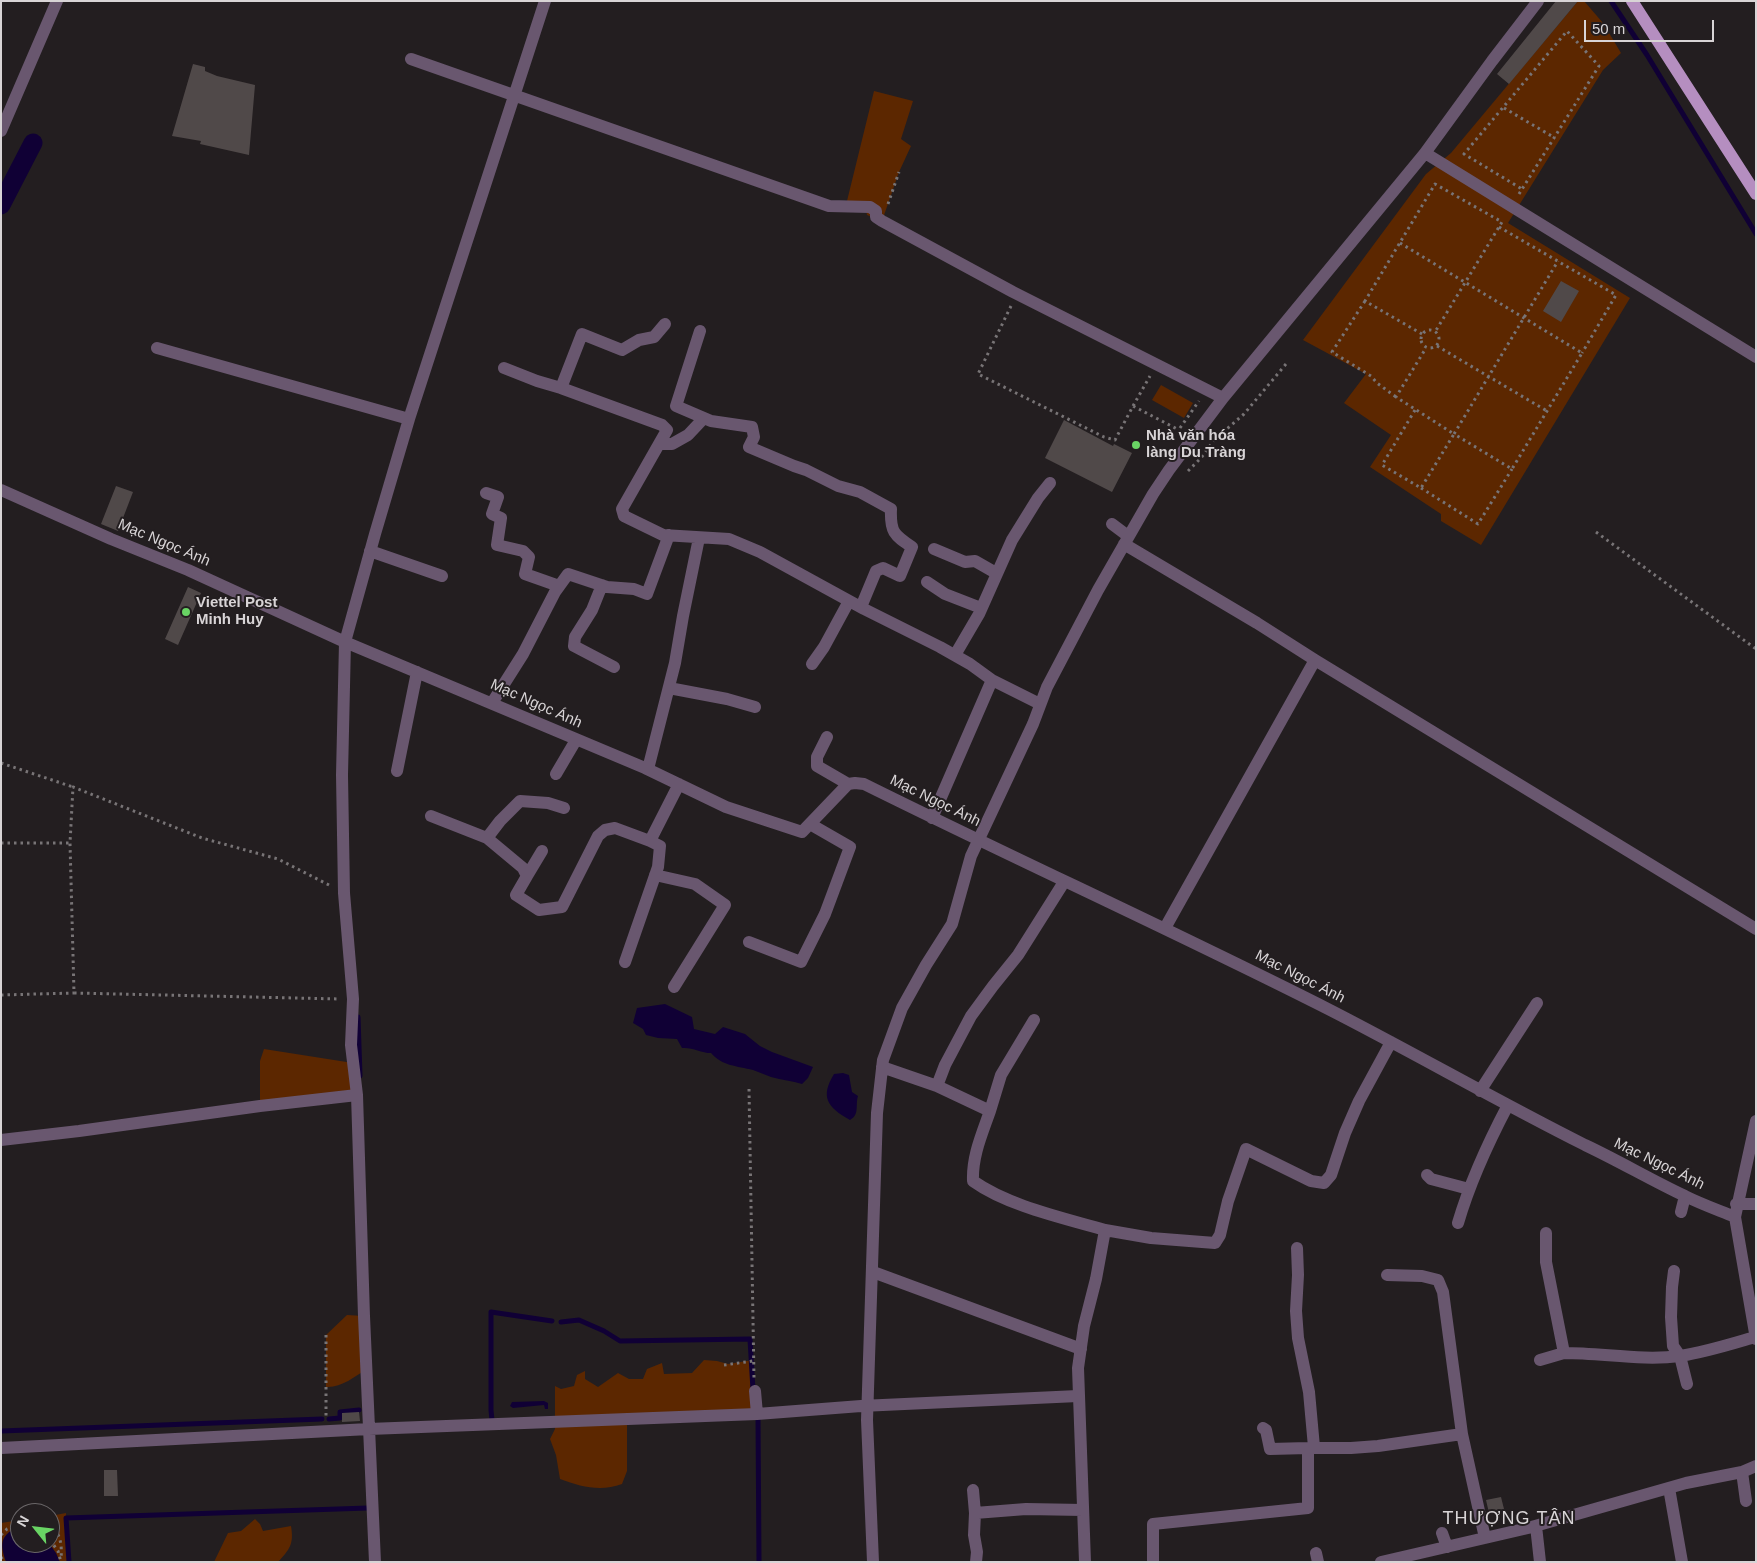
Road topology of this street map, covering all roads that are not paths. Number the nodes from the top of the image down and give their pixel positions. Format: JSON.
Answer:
{"nodes":[{"id":1,"x":57,"y":1,"type":"edge"},
{"id":2,"x":545,"y":1,"type":"edge"},
{"id":3,"x":1538,"y":1,"type":"edge"},
{"id":4,"x":1632,"y":1,"type":"edge"},
{"id":5,"x":411,"y":58,"type":"dead end"},
{"id":6,"x":516,"y":95,"type":"junction"},
{"id":7,"x":1,"y":131,"type":"edge"},
{"id":8,"x":1425,"y":153,"type":"junction"},
{"id":9,"x":1756,"y":194,"type":"edge"},
{"id":10,"x":665,"y":324,"type":"dead end"},
{"id":11,"x":700,"y":331,"type":"dead end"},
{"id":12,"x":157,"y":348,"type":"dead end"},
{"id":13,"x":1756,"y":357,"type":"edge"},
{"id":14,"x":504,"y":368,"type":"dead end"},
{"id":15,"x":561,"y":388,"type":"junction"},
{"id":16,"x":1223,"y":398,"type":"junction"},
{"id":17,"x":704,"y":418,"type":"junction"},
{"id":18,"x":410,"y":419,"type":"junction"},
{"id":19,"x":660,"y":444,"type":"junction"},
{"id":20,"x":1050,"y":483,"type":"dead end"},
{"id":21,"x":1,"y":490,"type":"edge"},
{"id":22,"x":486,"y":493,"type":"dead end"},
{"id":23,"x":1112,"y":524,"type":"dead end"},
{"id":24,"x":669,"y":535,"type":"junction"},
{"id":25,"x":699,"y":538,"type":"junction"},
{"id":26,"x":1126,"y":540,"type":"junction"},
{"id":27,"x":934,"y":549,"type":"dead end"},
{"id":28,"x":370,"y":551,"type":"junction"},
{"id":29,"x":996,"y":573,"type":"junction"},
{"id":30,"x":442,"y":576,"type":"dead end"},
{"id":31,"x":927,"y":582,"type":"dead end"},
{"id":32,"x":602,"y":585,"type":"junction"},
{"id":33,"x":559,"y":586,"type":"junction"},
{"id":34,"x":849,"y":600,"type":"junction"},
{"id":35,"x":861,"y":607,"type":"junction"},
{"id":36,"x":981,"y":608,"type":"junction"},
{"id":37,"x":345,"y":642,"type":"junction"},
{"id":38,"x":955,"y":656,"type":"junction"},
{"id":39,"x":1315,"y":660,"type":"junction"},
{"id":40,"x":812,"y":664,"type":"dead end"},
{"id":41,"x":614,"y":667,"type":"dead end"},
{"id":42,"x":418,"y":672,"type":"junction"},
{"id":43,"x":992,"y":680,"type":"junction"},
{"id":44,"x":669,"y":688,"type":"junction"},
{"id":45,"x":492,"y":703,"type":"junction"},
{"id":46,"x":1040,"y":704,"type":"junction"},
{"id":47,"x":755,"y":707,"type":"dead end"},
{"id":48,"x":828,"y":737,"type":"dead end"},
{"id":49,"x":576,"y":740,"type":"junction"},
{"id":50,"x":648,"y":769,"type":"junction"},
{"id":51,"x":396,"y":771,"type":"dead end"},
{"id":52,"x":556,"y":774,"type":"dead end"},
{"id":53,"x":679,"y":784,"type":"junction"},
{"id":54,"x":848,"y":784,"type":"junction"},
{"id":55,"x":564,"y":808,"type":"dead end"},
{"id":56,"x":431,"y":816,"type":"dead end"},
{"id":57,"x":932,"y":818,"type":"junction"},
{"id":58,"x":810,"y":824,"type":"junction"},
{"id":59,"x":487,"y":838,"type":"junction"},
{"id":60,"x":650,"y":841,"type":"junction"},
{"id":61,"x":978,"y":841,"type":"junction"},
{"id":62,"x":542,"y":851,"type":"dead end"},
{"id":63,"x":655,"y":875,"type":"junction"},
{"id":64,"x":527,"y":876,"type":"junction"},
{"id":65,"x":1064,"y":882,"type":"junction"},
{"id":66,"x":1165,"y":928,"type":"junction"},
{"id":67,"x":1756,"y":929,"type":"edge"},
{"id":68,"x":749,"y":942,"type":"dead end"},
{"id":69,"x":625,"y":962,"type":"dead end"},
{"id":70,"x":674,"y":987,"type":"dead end"},
{"id":71,"x":1537,"y":1003,"type":"dead end"},
{"id":72,"x":1034,"y":1020,"type":"dead end"},
{"id":73,"x":1392,"y":1042,"type":"junction"},
{"id":74,"x":882,"y":1066,"type":"junction"},
{"id":75,"x":937,"y":1086,"type":"junction"},
{"id":76,"x":1480,"y":1091,"type":"junction"},
{"id":77,"x":357,"y":1095,"type":"junction"},
{"id":78,"x":1508,"y":1105,"type":"junction"},
{"id":79,"x":990,"y":1110,"type":"junction"},
{"id":80,"x":1756,"y":1121,"type":"edge"},
{"id":81,"x":1,"y":1140,"type":"edge"},
{"id":82,"x":1427,"y":1175,"type":"dead end"},
{"id":83,"x":1468,"y":1189,"type":"junction"},
{"id":84,"x":1685,"y":1196,"type":"junction"},
{"id":85,"x":1756,"y":1204,"type":"edge"},
{"id":86,"x":1736,"y":1211,"type":"junction"},
{"id":87,"x":1681,"y":1212,"type":"dead end"},
{"id":88,"x":1458,"y":1223,"type":"dead end"},
{"id":89,"x":1105,"y":1230,"type":"junction"},
{"id":90,"x":1546,"y":1233,"type":"dead end"},
{"id":91,"x":1296,"y":1248,"type":"dead end"},
{"id":92,"x":1674,"y":1271,"type":"dead end"},
{"id":93,"x":873,"y":1272,"type":"junction"},
{"id":94,"x":1387,"y":1275,"type":"dead end"},
{"id":95,"x":1756,"y":1338,"type":"edge"},
{"id":96,"x":1081,"y":1349,"type":"junction"},
{"id":97,"x":1564,"y":1353,"type":"junction"},
{"id":98,"x":1680,"y":1356,"type":"junction"},
{"id":99,"x":1540,"y":1360,"type":"dead end"},
{"id":100,"x":1687,"y":1384,"type":"dead end"},
{"id":101,"x":755,"y":1391,"type":"dead end"},
{"id":102,"x":1078,"y":1396,"type":"junction"},
{"id":103,"x":868,"y":1406,"type":"junction"},
{"id":104,"x":757,"y":1414,"type":"junction"},
{"id":105,"x":1263,"y":1428,"type":"dead end"},
{"id":106,"x":369,"y":1429,"type":"junction"},
{"id":107,"x":1462,"y":1434,"type":"junction"},
{"id":108,"x":1,"y":1448,"type":"edge"},
{"id":109,"x":1311,"y":1448,"type":"junction"},
{"id":110,"x":1756,"y":1466,"type":"edge"},
{"id":111,"x":1742,"y":1472,"type":"junction"},
{"id":112,"x":1669,"y":1488,"type":"junction"},
{"id":113,"x":973,"y":1490,"type":"dead end"},
{"id":114,"x":1746,"y":1501,"type":"dead end"},
{"id":115,"x":1083,"y":1510,"type":"junction"},
{"id":116,"x":975,"y":1513,"type":"junction"},
{"id":117,"x":1536,"y":1526,"type":"junction"},
{"id":118,"x":1442,"y":1533,"type":"dead end"},
{"id":119,"x":1485,"y":1538,"type":"junction"},
{"id":120,"x":1447,"y":1547,"type":"junction"},
{"id":121,"x":374,"y":1562,"type":"edge"},
{"id":122,"x":873,"y":1562,"type":"edge"},
{"id":123,"x":976,"y":1562,"type":"edge"},
{"id":124,"x":1085,"y":1562,"type":"edge"},
{"id":125,"x":1153,"y":1562,"type":"edge"},
{"id":126,"x":1381,"y":1562,"type":"edge"},
{"id":127,"x":1540,"y":1562,"type":"edge"},
{"id":128,"x":1682,"y":1562,"type":"edge"}],
"edges":[{"from":1,"to":7,"type":"street"},
{"from":2,"to":6,"type":"street"},
{"from":3,"to":8,"type":"street"},
{"from":4,"to":9,"type":"main road"},
{"from":5,"to":6,"type":"street"},
{"from":6,"to":16,"type":"street"},
{"from":6,"to":18,"type":"street"},
{"from":8,"to":13,"type":"street"},
{"from":8,"to":16,"type":"street"},
{"from":10,"to":15,"type":"street"},
{"from":11,"to":17,"type":"street"},
{"from":12,"to":18,"type":"street"},
{"from":14,"to":15,"type":"street"},
{"from":15,"to":19,"type":"street"},
{"from":16,"to":26,"type":"street"},
{"from":17,"to":19,"type":"street"},
{"from":17,"to":35,"type":"street"},
{"from":18,"to":28,"type":"street"},
{"from":19,"to":24,"type":"street"},
{"from":20,"to":29,"type":"street"},
{"from":21,"to":37,"type":"street","name":"Mạc Ngọc Ánh"},
{"from":22,"to":33,"type":"street"},
{"from":23,"to":26,"type":"street"},
{"from":24,"to":25,"type":"street"},
{"from":24,"to":32,"type":"street"},
{"from":25,"to":34,"type":"street"},
{"from":25,"to":44,"type":"street"},
{"from":26,"to":39,"type":"street"},
{"from":26,"to":46,"type":"street"},
{"from":27,"to":29,"type":"street"},
{"from":28,"to":30,"type":"street"},
{"from":28,"to":37,"type":"street"},
{"from":29,"to":36,"type":"street"},
{"from":31,"to":36,"type":"street"},
{"from":32,"to":33,"type":"street"},
{"from":32,"to":41,"type":"street"},
{"from":33,"to":45,"type":"street"},
{"from":34,"to":35,"type":"street"},
{"from":34,"to":40,"type":"street"},
{"from":35,"to":38,"type":"street"},
{"from":36,"to":38,"type":"street"},
{"from":37,"to":42,"type":"street","name":"Mạc Ngọc Ánh"},
{"from":37,"to":77,"type":"street"},
{"from":38,"to":43,"type":"street"},
{"from":39,"to":66,"type":"street"},
{"from":39,"to":67,"type":"street"},
{"from":42,"to":45,"type":"street","name":"Mạc Ngọc Ánh"},
{"from":42,"to":51,"type":"street"},
{"from":43,"to":46,"type":"street"},
{"from":43,"to":57,"type":"street"},
{"from":44,"to":47,"type":"street"},
{"from":44,"to":50,"type":"street"},
{"from":45,"to":49,"type":"street","name":"Mạc Ngọc Ánh"},
{"from":46,"to":61,"type":"street"},
{"from":48,"to":54,"type":"street"},
{"from":49,"to":50,"type":"street","name":"Mạc Ngọc Ánh"},
{"from":49,"to":52,"type":"street"},
{"from":50,"to":53,"type":"street","name":"Mạc Ngọc Ánh"},
{"from":53,"to":58,"type":"street","name":"Mạc Ngọc Ánh"},
{"from":53,"to":60,"type":"street"},
{"from":54,"to":57,"type":"street","name":"Mạc Ngọc Ánh"},
{"from":54,"to":58,"type":"street"},
{"from":55,"to":59,"type":"street"},
{"from":56,"to":59,"type":"street"},
{"from":57,"to":61,"type":"street","name":"Mạc Ngọc Ánh"},
{"from":58,"to":68,"type":"street"},
{"from":59,"to":64,"type":"street"},
{"from":60,"to":63,"type":"street"},
{"from":60,"to":64,"type":"street"},
{"from":61,"to":65,"type":"street","name":"Mạc Ngọc Ánh"},
{"from":61,"to":74,"type":"street"},
{"from":62,"to":64,"type":"street"},
{"from":63,"to":69,"type":"street"},
{"from":63,"to":70,"type":"street"},
{"from":65,"to":66,"type":"street","name":"Mạc Ngọc Ánh"},
{"from":65,"to":75,"type":"street"},
{"from":66,"to":73,"type":"street","name":"Mạc Ngọc Ánh"},
{"from":71,"to":76,"type":"street"},
{"from":72,"to":79,"type":"street"},
{"from":73,"to":76,"type":"street","name":"Mạc Ngọc Ánh"},
{"from":73,"to":89,"type":"street"},
{"from":74,"to":75,"type":"street"},
{"from":74,"to":93,"type":"street"},
{"from":75,"to":79,"type":"street"},
{"from":76,"to":78,"type":"street","name":"Mạc Ngọc Ánh"},
{"from":77,"to":81,"type":"street"},
{"from":77,"to":106,"type":"street"},
{"from":78,"to":83,"type":"street"},
{"from":78,"to":84,"type":"street","name":"Mạc Ngọc Ánh"},
{"from":79,"to":89,"type":"street"},
{"from":80,"to":86,"type":"street"},
{"from":82,"to":83,"type":"street"},
{"from":83,"to":88,"type":"street"},
{"from":84,"to":86,"type":"street","name":"Mạc Ngọc Ánh"},
{"from":84,"to":87,"type":"street"},
{"from":85,"to":86,"type":"street"},
{"from":86,"to":95,"type":"street"},
{"from":89,"to":96,"type":"street"},
{"from":90,"to":97,"type":"street"},
{"from":91,"to":109,"type":"street"},
{"from":92,"to":98,"type":"street"},
{"from":93,"to":96,"type":"street"},
{"from":93,"to":103,"type":"street"},
{"from":94,"to":107,"type":"street"},
{"from":95,"to":98,"type":"street"},
{"from":96,"to":102,"type":"street"},
{"from":97,"to":98,"type":"street"},
{"from":97,"to":99,"type":"street"},
{"from":98,"to":100,"type":"street"},
{"from":101,"to":104,"type":"street"},
{"from":102,"to":103,"type":"street"},
{"from":102,"to":115,"type":"street"},
{"from":103,"to":104,"type":"street"},
{"from":103,"to":122,"type":"street"},
{"from":104,"to":106,"type":"street"},
{"from":105,"to":109,"type":"street"},
{"from":106,"to":108,"type":"street"},
{"from":106,"to":121,"type":"street"},
{"from":107,"to":109,"type":"street"},
{"from":107,"to":119,"type":"street"},
{"from":109,"to":125,"type":"street"},
{"from":110,"to":111,"type":"street"},
{"from":111,"to":112,"type":"street"},
{"from":111,"to":114,"type":"street"},
{"from":112,"to":117,"type":"street"},
{"from":112,"to":128,"type":"street"},
{"from":113,"to":116,"type":"street"},
{"from":115,"to":116,"type":"street"},
{"from":115,"to":124,"type":"street"},
{"from":116,"to":123,"type":"street"},
{"from":117,"to":119,"type":"street"},
{"from":117,"to":127,"type":"street"},
{"from":118,"to":120,"type":"street"},
{"from":119,"to":120,"type":"street"},
{"from":120,"to":126,"type":"street"}]}
